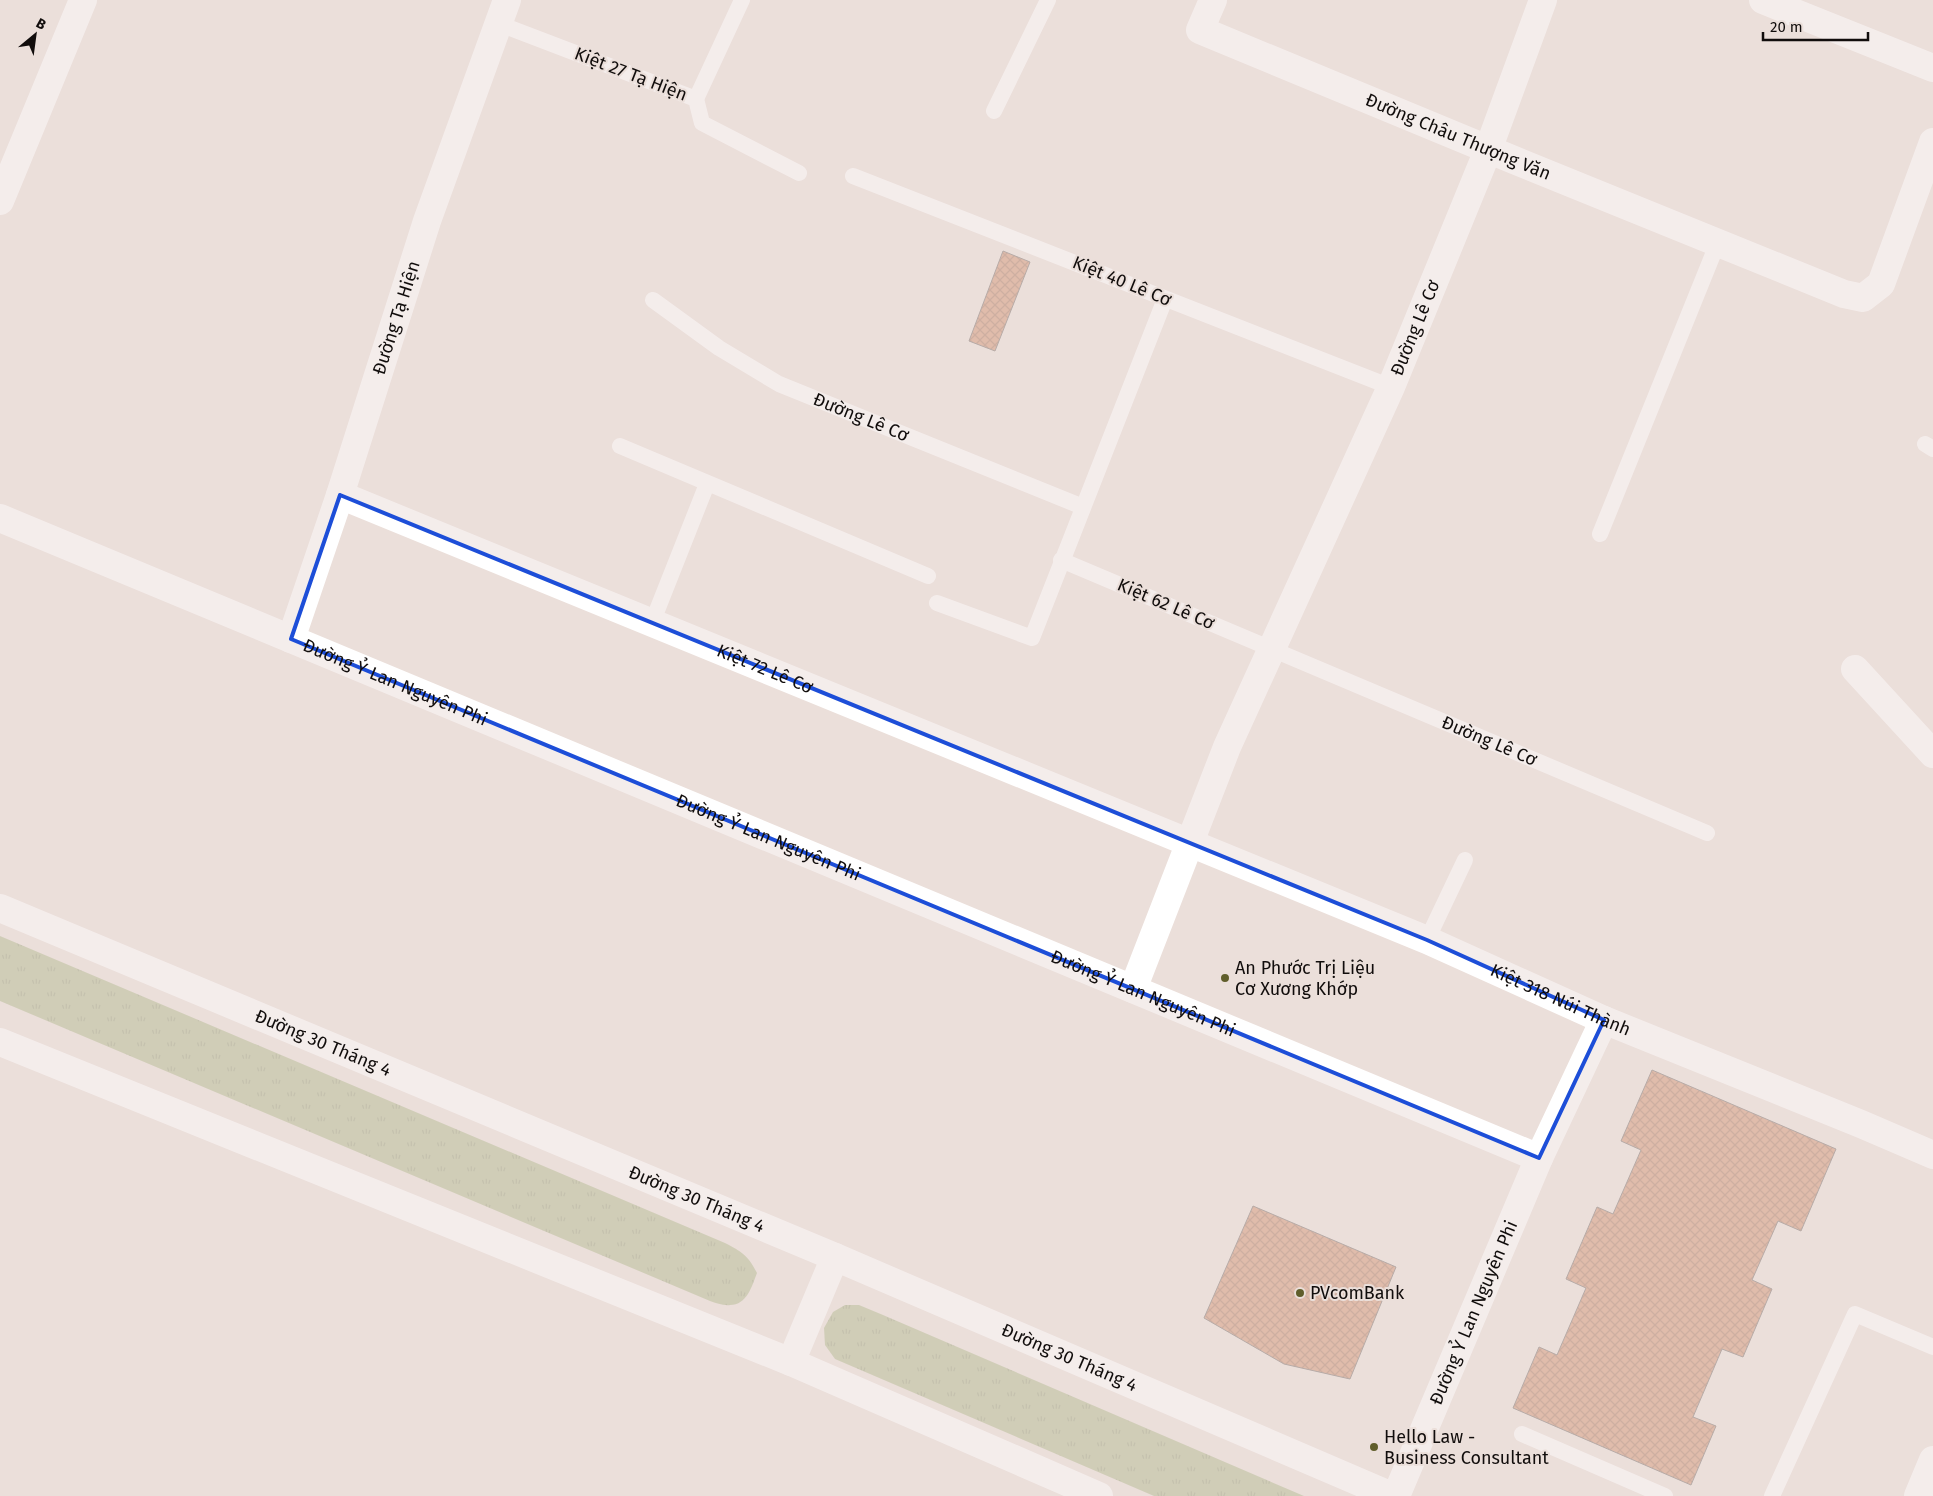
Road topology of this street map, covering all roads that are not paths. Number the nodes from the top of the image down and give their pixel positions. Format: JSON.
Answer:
{"nodes":[{"id":1,"x":83,"y":0,"type":"edge"},
{"id":2,"x":742,"y":0,"type":"edge"},
{"id":3,"x":1048,"y":0,"type":"edge"},
{"id":4,"x":1213,"y":0,"type":"edge"},
{"id":5,"x":1543,"y":0,"type":"edge"},
{"id":6,"x":1763,"y":0,"type":"edge"},
{"id":7,"x":502,"y":12,"type":"edge"},
{"id":8,"x":1933,"y":68,"type":"edge"},
{"id":9,"x":696,"y":99,"type":"junction"},
{"id":10,"x":994,"y":111,"type":"dead end"},
{"id":11,"x":1933,"y":142,"type":"edge"},
{"id":12,"x":1488,"y":150,"type":"junction"},
{"id":13,"x":799,"y":173,"type":"dead end"},
{"id":14,"x":853,"y":176,"type":"dead end"},
{"id":15,"x":0,"y":201,"type":"edge"},
{"id":16,"x":1718,"y":242,"type":"junction"},
{"id":17,"x":1165,"y":299,"type":"junction"},
{"id":18,"x":653,"y":300,"type":"dead end"},
{"id":19,"x":1391,"y":387,"type":"junction"},
{"id":20,"x":620,"y":446,"type":"dead end"},
{"id":21,"x":708,"y":484,"type":"junction"},
{"id":22,"x":340,"y":495,"type":"junction"},
{"id":23,"x":1083,"y":507,"type":"junction"},
{"id":24,"x":0,"y":518,"type":"edge"},
{"id":25,"x":1600,"y":534,"type":"dead end"},
{"id":26,"x":1061,"y":560,"type":"junction"},
{"id":27,"x":928,"y":576,"type":"dead end"},
{"id":28,"x":937,"y":603,"type":"dead end"},
{"id":29,"x":652,"y":623,"type":"junction"},
{"id":30,"x":291,"y":639,"type":"junction"},
{"id":31,"x":1271,"y":648,"type":"junction"},
{"id":32,"x":1855,"y":670,"type":"dead end"},
{"id":33,"x":1933,"y":754,"type":"edge"},
{"id":34,"x":1707,"y":832,"type":"dead end"},
{"id":35,"x":1189,"y":842,"type":"junction"},
{"id":36,"x":1465,"y":860,"type":"dead end"},
{"id":37,"x":0,"y":908,"type":"edge"},
{"id":38,"x":1427,"y":940,"type":"junction"},
{"id":39,"x":1133,"y":989,"type":"junction"},
{"id":40,"x":1604,"y":1020,"type":"junction"},
{"id":41,"x":0,"y":1042,"type":"edge"},
{"id":42,"x":1933,"y":1155,"type":"edge"},
{"id":43,"x":1538,"y":1158,"type":"junction"},
{"id":44,"x":835,"y":1257,"type":"junction"},
{"id":45,"x":1933,"y":1347,"type":"edge"},
{"id":46,"x":791,"y":1362,"type":"junction"},
{"id":47,"x":1522,"y":1434,"type":"dead end"},
{"id":48,"x":1933,"y":1460,"type":"edge"},
{"id":49,"x":1099,"y":1496,"type":"edge"},
{"id":50,"x":1392,"y":1496,"type":"edge"},
{"id":51,"x":1396,"y":1496,"type":"edge"},
{"id":52,"x":1665,"y":1496,"type":"edge"},
{"id":53,"x":1772,"y":1496,"type":"edge"},
{"id":54,"x":1918,"y":1496,"type":"edge"}],
"edges":[{"from":1,"to":15,"type":"street"},
{"from":2,"to":9,"type":"lane"},
{"from":3,"to":10,"type":"lane"},
{"from":4,"to":12,"type":"street","name":"Đường Châu Thượng Văn"},
{"from":5,"to":12,"type":"street","name":"Đường Lê Cơ"},
{"from":6,"to":8,"type":"street"},
{"from":7,"to":9,"type":"lane","name":"Kiệt 27 Tạ Hiện"},
{"from":7,"to":22,"type":"street","name":"Đường Tạ Hiện"},
{"from":9,"to":13,"type":"lane","name":"Kiệt 27 Tạ Hiện"},
{"from":11,"to":16,"type":"street","name":"Đường Châu Thượng Văn"},
{"from":12,"to":16,"type":"street","name":"Đường Châu Thượng Văn"},
{"from":12,"to":19,"type":"street","name":"Đường Lê Cơ"},
{"from":14,"to":17,"type":"lane","name":"Kiệt 40 Lê Cơ"},
{"from":16,"to":25,"type":"lane"},
{"from":17,"to":19,"type":"lane","name":"Kiệt 40 Lê Cơ"},
{"from":17,"to":23,"type":"lane"},
{"from":18,"to":23,"type":"lane","name":"Đường Lê Cơ"},
{"from":19,"to":31,"type":"street","name":"Đường Lê Cơ"},
{"from":20,"to":21,"type":"lane"},
{"from":21,"to":27,"type":"lane"},
{"from":21,"to":29,"type":"lane"},
{"from":22,"to":29,"type":"street","name":"Kiệt 72 Lê Cơ"},
{"from":22,"to":30,"type":"street","name":"Đường Tạ Hiện"},
{"from":23,"to":26,"type":"lane"},
{"from":24,"to":30,"type":"street","name":"Đường Ỷ Lan Nguyên Phi"},
{"from":26,"to":28,"type":"lane"},
{"from":26,"to":31,"type":"lane","name":"Kiệt 62 Lê Cơ"},
{"from":29,"to":35,"type":"street","name":"Kiệt 72 Lê Cơ"},
{"from":30,"to":39,"type":"street","name":"Đường Ỷ Lan Nguyên Phi"},
{"from":31,"to":34,"type":"lane","name":"Đường Lê Cơ"},
{"from":31,"to":35,"type":"street","name":"Đường Lê Cơ"},
{"from":32,"to":33,"type":"street"},
{"from":35,"to":38,"type":"street","name":"Kiệt 318 Núi Thành"},
{"from":35,"to":39,"type":"street","name":"Đường Lê Cơ"},
{"from":36,"to":38,"type":"lane"},
{"from":37,"to":44,"type":"street","name":"Đường 30 Tháng 4"},
{"from":38,"to":40,"type":"street","name":"Kiệt 318 Núi Thành"},
{"from":39,"to":43,"type":"street","name":"Đường Ỷ Lan Nguyên Phi"},
{"from":40,"to":42,"type":"street","name":"Kiệt 318 Núi Thành"},
{"from":40,"to":43,"type":"street","name":"Đường Ỷ Lan Nguyên Phi"},
{"from":41,"to":46,"type":"street"},
{"from":43,"to":51,"type":"street","name":"Đường Ỷ Lan Nguyên Phi"},
{"from":44,"to":46,"type":"street"},
{"from":44,"to":50,"type":"street","name":"Đường 30 Tháng 4"},
{"from":45,"to":53,"type":"lane"},
{"from":46,"to":49,"type":"street"},
{"from":47,"to":52,"type":"lane"},
{"from":48,"to":54,"type":"street"}]}
